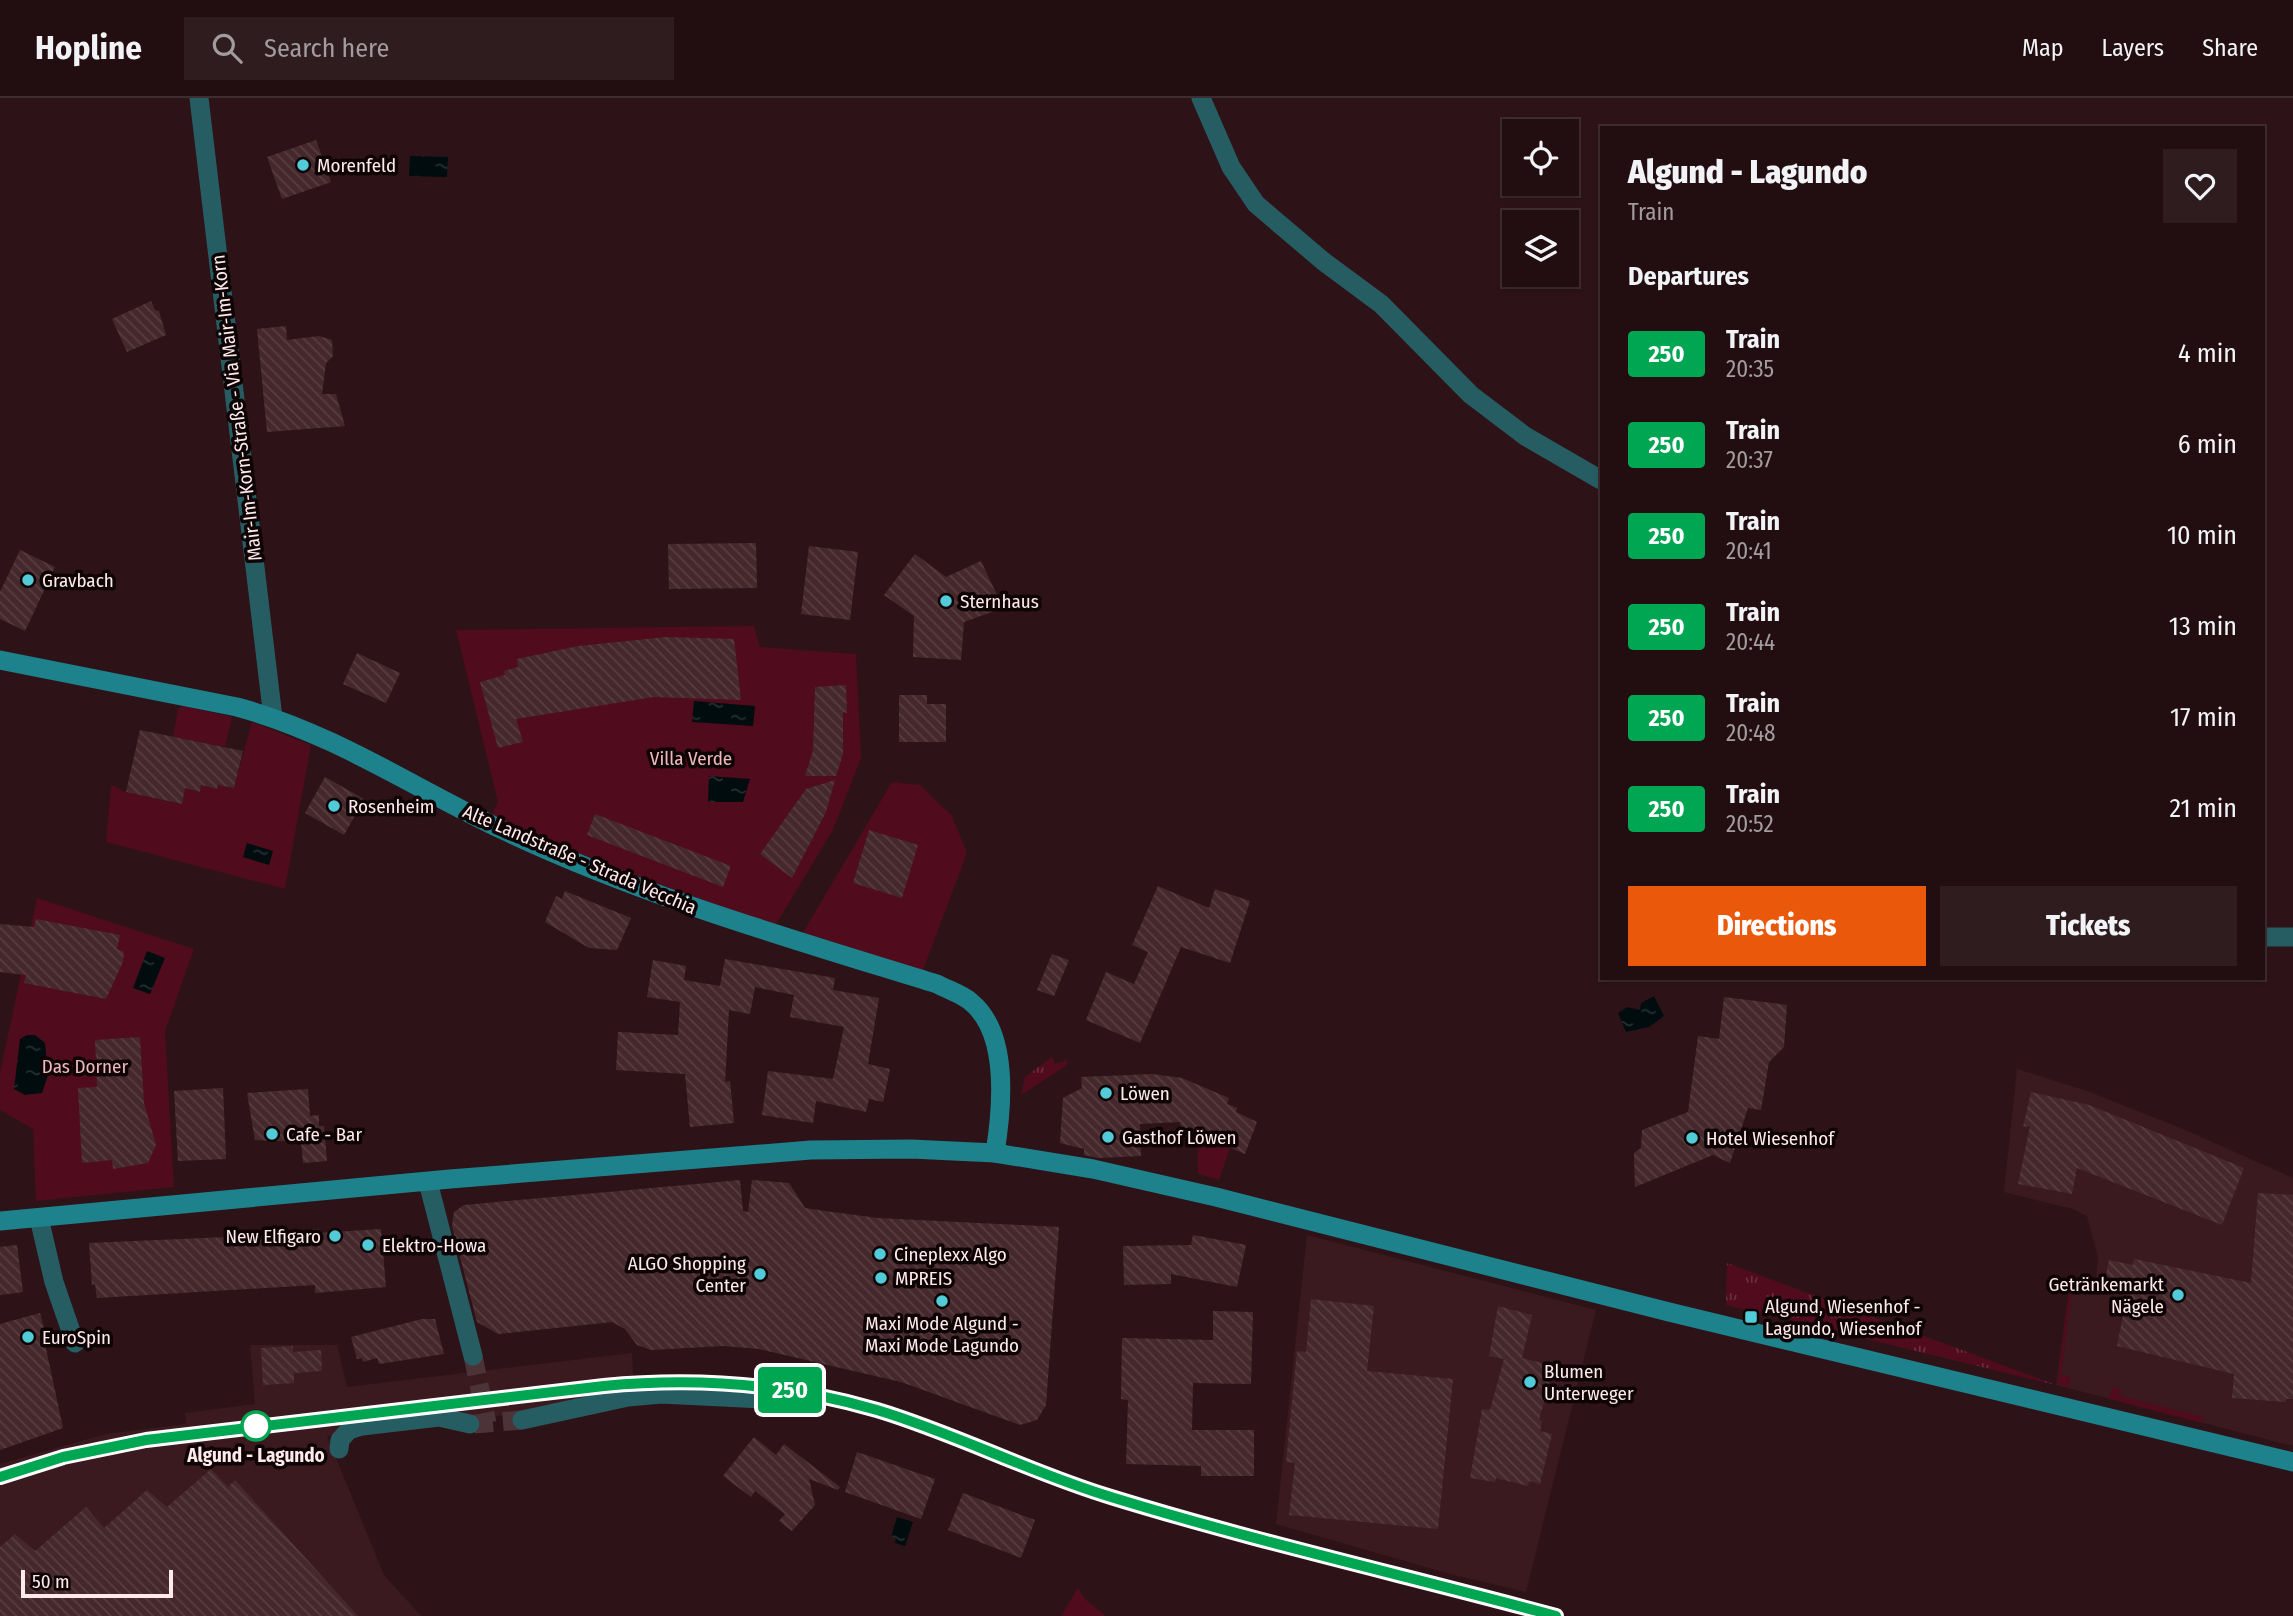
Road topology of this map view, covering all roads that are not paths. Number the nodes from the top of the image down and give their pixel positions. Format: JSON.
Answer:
{"nodes":[{"id":1,"x":199,"y":98,"type":"edge"},
{"id":2,"x":1201,"y":98,"type":"edge"},
{"id":3,"x":1600,"y":479,"type":"edge"},
{"id":4,"x":0,"y":660,"type":"edge"},
{"id":5,"x":273,"y":718,"type":"junction"},
{"id":6,"x":2265,"y":937,"type":"edge"},
{"id":7,"x":2293,"y":937,"type":"edge"},
{"id":8,"x":995,"y":1153,"type":"junction"},
{"id":9,"x":429,"y":1182,"type":"junction"},
{"id":10,"x":39,"y":1218,"type":"junction"},
{"id":11,"x":0,"y":1221,"type":"edge"},
{"id":12,"x":75,"y":1343,"type":"dead end"},
{"id":13,"x":473,"y":1356,"type":"tunnel mouth"},
{"id":14,"x":763,"y":1399,"type":"dead end"},
{"id":15,"x":522,"y":1420,"type":"tunnel mouth"},
{"id":16,"x":470,"y":1424,"type":"tunnel mouth"},
{"id":17,"x":340,"y":1449,"type":"dead end"},
{"id":18,"x":2293,"y":1462,"type":"edge"}],
"edges":[{"from":1,"to":5,"type":"street","name":"Mair-Im-Korn-Straße - Via Mair-Im-Korn"},
{"from":2,"to":3,"type":"street"},
{"from":4,"to":5,"type":"main road","name":"Alte Landstraße - Strada Vecchia"},
{"from":5,"to":8,"type":"main road","name":"Alte Landstraße - Strada Vecchia"},
{"from":6,"to":7,"type":"street"},
{"from":8,"to":9,"type":"main road"},
{"from":8,"to":18,"type":"main road"},
{"from":9,"to":10,"type":"main road"},
{"from":9,"to":13,"type":"street"},
{"from":10,"to":11,"type":"main road"},
{"from":10,"to":12,"type":"street"},
{"from":14,"to":15,"type":"street"},
{"from":16,"to":17,"type":"street"}]}
